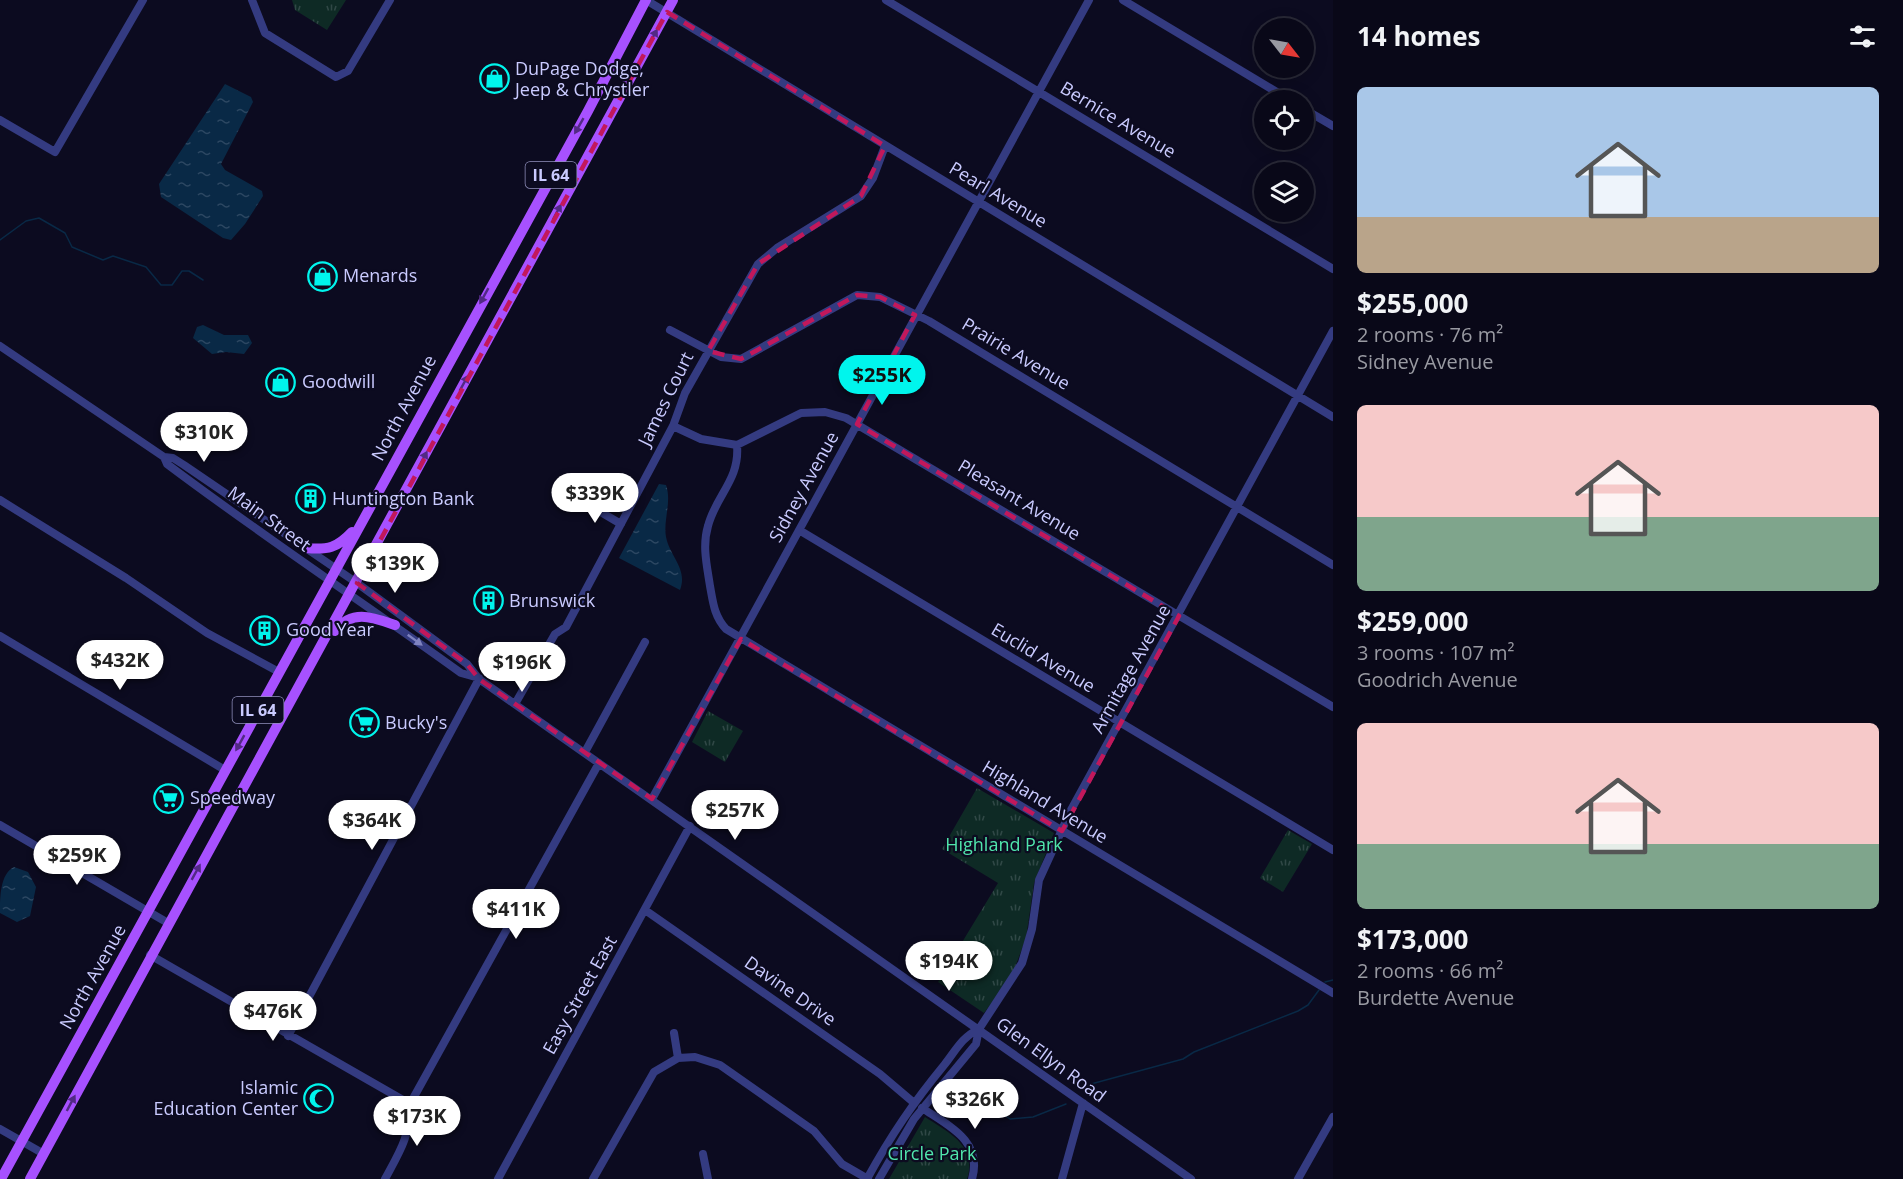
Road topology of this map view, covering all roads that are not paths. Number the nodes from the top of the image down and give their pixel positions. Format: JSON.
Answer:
{"nodes":[{"id":1,"x":143,"y":0,"type":"edge"},
{"id":2,"x":252,"y":0,"type":"edge"},
{"id":3,"x":390,"y":0,"type":"edge"},
{"id":4,"x":646,"y":0,"type":"edge"},
{"id":5,"x":674,"y":0,"type":"edge"},
{"id":6,"x":886,"y":0,"type":"edge"},
{"id":7,"x":1089,"y":0,"type":"edge"},
{"id":8,"x":1123,"y":0,"type":"edge"},
{"id":9,"x":667,"y":12,"type":"junction"},
{"id":10,"x":1273,"y":90,"type":"edge"},
{"id":11,"x":1038,"y":92,"type":"junction"},
{"id":12,"x":1314,"y":114,"type":"edge"},
{"id":13,"x":0,"y":120,"type":"edge"},
{"id":14,"x":1333,"y":126,"type":"edge"},
{"id":15,"x":885,"y":146,"type":"junction"},
{"id":16,"x":978,"y":203,"type":"junction"},
{"id":17,"x":1333,"y":269,"type":"edge"},
{"id":18,"x":915,"y":315,"type":"junction"},
{"id":19,"x":670,"y":330,"type":"dead end"},
{"id":20,"x":1333,"y":331,"type":"edge"},
{"id":21,"x":0,"y":346,"type":"edge"},
{"id":22,"x":708,"y":351,"type":"junction"},
{"id":23,"x":1298,"y":395,"type":"junction"},
{"id":24,"x":1333,"y":417,"type":"edge"},
{"id":25,"x":857,"y":424,"type":"junction"},
{"id":26,"x":673,"y":426,"type":"junction"},
{"id":27,"x":737,"y":445,"type":"junction"},
{"id":28,"x":164,"y":457,"type":"junction"},
{"id":29,"x":0,"y":500,"type":"edge"},
{"id":30,"x":582,"y":501,"type":"dead end"},
{"id":31,"x":1237,"y":508,"type":"junction"},
{"id":32,"x":366,"y":513,"type":"junction"},
{"id":33,"x":621,"y":524,"type":"junction"},
{"id":34,"x":799,"y":530,"type":"junction"},
{"id":35,"x":306,"y":548,"type":"junction"},
{"id":36,"x":1333,"y":564,"type":"edge"},
{"id":37,"x":336,"y":569,"type":"junction"},
{"id":38,"x":329,"y":582,"type":"junction"},
{"id":39,"x":357,"y":583,"type":"junction"},
{"id":40,"x":350,"y":594,"type":"junction"},
{"id":41,"x":1179,"y":616,"type":"junction"},
{"id":42,"x":395,"y":625,"type":"junction"},
{"id":43,"x":0,"y":636,"type":"edge"},
{"id":44,"x":741,"y":639,"type":"junction"},
{"id":45,"x":645,"y":642,"type":"dead end"},
{"id":46,"x":308,"y":671,"type":"junction"},
{"id":47,"x":279,"y":672,"type":"junction"},
{"id":48,"x":480,"y":679,"type":"junction"},
{"id":49,"x":515,"y":704,"type":"junction"},
{"id":50,"x":1333,"y":707,"type":"edge"},
{"id":51,"x":1120,"y":723,"type":"junction"},
{"id":52,"x":585,"y":752,"type":"junction"},
{"id":53,"x":599,"y":763,"type":"junction"},
{"id":54,"x":225,"y":770,"type":"junction"},
{"id":55,"x":652,"y":799,"type":"junction"},
{"id":56,"x":0,"y":825,"type":"edge"},
{"id":57,"x":690,"y":826,"type":"junction"},
{"id":58,"x":1062,"y":831,"type":"junction"},
{"id":59,"x":1333,"y":850,"type":"edge"},
{"id":60,"x":645,"y":910,"type":"junction"},
{"id":61,"x":148,"y":912,"type":"junction"},
{"id":62,"x":168,"y":923,"type":"junction"},
{"id":63,"x":150,"y":955,"type":"junction"},
{"id":64,"x":1333,"y":993,"type":"edge"},
{"id":65,"x":979,"y":1029,"type":"junction"},
{"id":66,"x":674,"y":1033,"type":"dead end"},
{"id":67,"x":288,"y":1036,"type":"junction"},
{"id":68,"x":678,"y":1058,"type":"junction"},
{"id":69,"x":914,"y":1101,"type":"junction"},
{"id":70,"x":1083,"y":1103,"type":"junction"},
{"id":71,"x":410,"y":1104,"type":"junction"},
{"id":72,"x":922,"y":1108,"type":"junction"},
{"id":73,"x":1332,"y":1121,"type":"edge"},
{"id":74,"x":0,"y":1128,"type":"edge"},
{"id":75,"x":21,"y":1142,"type":"junction"},
{"id":76,"x":44,"y":1154,"type":"junction"},
{"id":77,"x":703,"y":1154,"type":"dead end"},
{"id":78,"x":1,"y":1179,"type":"edge"},
{"id":79,"x":30,"y":1179,"type":"edge"},
{"id":80,"x":385,"y":1179,"type":"edge"},
{"id":81,"x":498,"y":1179,"type":"edge"},
{"id":82,"x":593,"y":1179,"type":"edge"},
{"id":83,"x":708,"y":1179,"type":"edge"},
{"id":84,"x":868,"y":1179,"type":"edge"},
{"id":85,"x":879,"y":1179,"type":"edge"},
{"id":86,"x":972,"y":1179,"type":"edge"},
{"id":87,"x":1062,"y":1179,"type":"edge"},
{"id":88,"x":1191,"y":1179,"type":"edge"},
{"id":89,"x":1298,"y":1179,"type":"edge"}],
"edges":[{"from":1,"to":13,"type":"street"},
{"from":2,"to":3,"type":"street"},
{"from":4,"to":9,"type":"street","name":"Pearl Avenue"},
{"from":4,"to":32,"type":"main road","name":"North Avenue","number":"IL 64","one_way":true},
{"from":5,"to":9,"type":"main road","number":"IL 64"},
{"from":6,"to":11,"type":"street","name":"Bernice Avenue"},
{"from":7,"to":11,"type":"street","name":"Sidney Avenue"},
{"from":8,"to":10,"type":"street"},
{"from":9,"to":15,"type":"street","name":"Pearl Avenue"},
{"from":39,"to":9,"type":"main road","number":"IL 64","one_way":true},
{"from":11,"to":16,"type":"street","name":"Sidney Avenue"},
{"from":11,"to":17,"type":"street","name":"Bernice Avenue"},
{"from":12,"to":14,"type":"street"},
{"from":15,"to":16,"type":"street","name":"Pearl Avenue"},
{"from":15,"to":22,"type":"street","name":"James Court"},
{"from":16,"to":18,"type":"street","name":"Sidney Avenue"},
{"from":16,"to":23,"type":"street","name":"Pearl Avenue"},
{"from":18,"to":22,"type":"street","name":"Prairie Avenue"},
{"from":18,"to":25,"type":"street","name":"Sidney Avenue"},
{"from":18,"to":31,"type":"street","name":"Prairie Avenue"},
{"from":19,"to":22,"type":"street","name":"Prairie Avenue"},
{"from":20,"to":23,"type":"street","name":"Armitage Avenue"},
{"from":21,"to":28,"type":"street","name":"Main Street"},
{"from":22,"to":26,"type":"street","name":"James Court"},
{"from":23,"to":24,"type":"street","name":"Pearl Avenue"},
{"from":23,"to":31,"type":"street","name":"Armitage Avenue"},
{"from":25,"to":27,"type":"street","name":"Pleasant Avenue"},
{"from":25,"to":34,"type":"street","name":"Sidney Avenue"},
{"from":25,"to":41,"type":"street","name":"Pleasant Avenue"},
{"from":26,"to":27,"type":"street"},
{"from":26,"to":33,"type":"street","name":"James Court"},
{"from":27,"to":44,"type":"street","name":"Highland Avenue"},
{"from":28,"to":35,"type":"street","name":"Main Street"},
{"from":28,"to":38,"type":"street","name":"Main Street"},
{"from":29,"to":47,"type":"street"},
{"from":30,"to":33,"type":"street"},
{"from":31,"to":36,"type":"street","name":"Prairie Avenue"},
{"from":31,"to":41,"type":"street","name":"Armitage Avenue"},
{"from":32,"to":35,"type":"main road"},
{"from":32,"to":37,"type":"main road","name":"North Avenue","number":"IL 64"},
{"from":33,"to":49,"type":"street","name":"James Court"},
{"from":34,"to":44,"type":"street","name":"Sidney Avenue"},
{"from":34,"to":51,"type":"street","name":"Euclid Avenue"},
{"from":35,"to":37,"type":"street","name":"Main Street"},
{"from":37,"to":38,"type":"main road","name":"North Avenue","number":"IL 64"},
{"from":37,"to":39,"type":"street","name":"Glen Ellyn Road"},
{"from":38,"to":40,"type":"street","name":"Glen Ellyn Road"},
{"from":38,"to":47,"type":"main road","name":"North Avenue","number":"IL 64"},
{"from":39,"to":40,"type":"main road","number":"IL 64"},
{"from":39,"to":48,"type":"street","name":"Glen Ellyn Road"},
{"from":40,"to":42,"type":"street","name":"Glen Ellyn Road"},
{"from":40,"to":46,"type":"main road","number":"IL 64"},
{"from":41,"to":50,"type":"street","name":"Pleasant Avenue"},
{"from":41,"to":51,"type":"street","name":"Armitage Avenue"},
{"from":42,"to":46,"type":"main road"},
{"from":42,"to":48,"type":"street","name":"Glen Ellyn Road","one_way":true},
{"from":43,"to":54,"type":"street"},
{"from":44,"to":55,"type":"street","name":"Sidney Avenue"},
{"from":44,"to":58,"type":"street","name":"Highland Avenue"},
{"from":45,"to":52,"type":"street"},
{"from":62,"to":46,"type":"main road","number":"IL 64","one_way":true},
{"from":47,"to":54,"type":"main road","name":"North Avenue","number":"IL 64","one_way":true},
{"from":48,"to":49,"type":"street","name":"Glen Ellyn Road"},
{"from":48,"to":67,"type":"street"},
{"from":49,"to":52,"type":"street","name":"Glen Ellyn Road"},
{"from":51,"to":58,"type":"street","name":"Armitage Avenue"},
{"from":51,"to":59,"type":"street","name":"Euclid Avenue"},
{"from":52,"to":53,"type":"street","name":"Glen Ellyn Road"},
{"from":53,"to":55,"type":"street","name":"Glen Ellyn Road"},
{"from":53,"to":71,"type":"street"},
{"from":54,"to":61,"type":"main road","name":"North Avenue","number":"IL 64"},
{"from":55,"to":57,"type":"street","name":"Glen Ellyn Road"},
{"from":56,"to":61,"type":"street"},
{"from":57,"to":60,"type":"street","name":"Easy Street East"},
{"from":57,"to":65,"type":"street","name":"Glen Ellyn Road"},
{"from":58,"to":64,"type":"street","name":"Highland Avenue"},
{"from":58,"to":65,"type":"street","name":"Armitage Avenue"},
{"from":60,"to":69,"type":"street","name":"Davine Drive"},
{"from":60,"to":81,"type":"street","name":"Easy Street East"},
{"from":61,"to":62,"type":"street"},
{"from":61,"to":75,"type":"main road","name":"North Avenue","number":"IL 64"},
{"from":62,"to":63,"type":"main road","number":"IL 64"},
{"from":63,"to":67,"type":"street"},
{"from":76,"to":63,"type":"main road","number":"IL 64","one_way":true},
{"from":65,"to":69,"type":"street","name":"Armitage Avenue"},
{"from":65,"to":70,"type":"street","name":"Glen Ellyn Road"},
{"from":65,"to":72,"type":"street","name":"Armitage Avenue"},
{"from":66,"to":68,"type":"street"},
{"from":67,"to":71,"type":"street"},
{"from":68,"to":82,"type":"street"},
{"from":68,"to":84,"type":"street"},
{"from":69,"to":84,"type":"street","name":"Armitage Avenue"},
{"from":70,"to":87,"type":"street"},
{"from":70,"to":88,"type":"street","name":"Glen Ellyn Road"},
{"from":71,"to":80,"type":"street"},
{"from":72,"to":85,"type":"street","name":"Armitage Avenue"},
{"from":72,"to":86,"type":"street"},
{"from":73,"to":89,"type":"street"},
{"from":74,"to":75,"type":"street"},
{"from":75,"to":76,"type":"street"},
{"from":75,"to":78,"type":"main road","name":"North Avenue","number":"IL 64"},
{"from":76,"to":79,"type":"main road","number":"IL 64"},
{"from":77,"to":83,"type":"street"}]}
